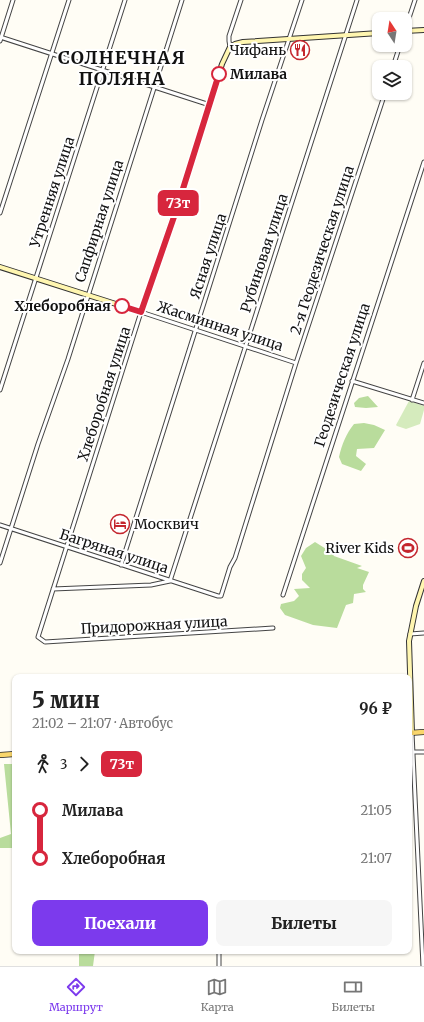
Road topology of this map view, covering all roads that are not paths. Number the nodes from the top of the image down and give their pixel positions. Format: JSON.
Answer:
{"nodes":[{"id":1,"x":13,"y":0,"type":"edge"},
{"id":2,"x":69,"y":0,"type":"edge"},
{"id":3,"x":125,"y":0,"type":"edge"},
{"id":4,"x":182,"y":0,"type":"edge"},
{"id":5,"x":241,"y":0,"type":"edge"},
{"id":6,"x":302,"y":0,"type":"edge"},
{"id":7,"x":357,"y":0,"type":"edge"},
{"id":8,"x":415,"y":0,"type":"edge"},
{"id":9,"x":411,"y":12,"type":"edge"},
{"id":10,"x":424,"y":30,"type":"edge"},
{"id":11,"x":412,"y":31,"type":"edge"},
{"id":12,"x":372,"y":33,"type":"edge"},
{"id":13,"x":346,"y":35,"type":"junction"},
{"id":14,"x":0,"y":39,"type":"edge"},
{"id":15,"x":290,"y":39,"type":"junction"},
{"id":16,"x":230,"y":48,"type":"junction"},
{"id":17,"x":52,"y":54,"type":"junction"},
{"id":18,"x":103,"y":70,"type":"junction"},
{"id":19,"x":154,"y":87,"type":"junction"},
{"id":20,"x":383,"y":100,"type":"edge"},
{"id":21,"x":210,"y":105,"type":"junction"},
{"id":22,"x":424,"y":162,"type":"edge"},
{"id":23,"x":422,"y":173,"type":"edge"},
{"id":24,"x":0,"y":214,"type":"edge"},
{"id":25,"x":0,"y":267,"type":"edge"},
{"id":26,"x":36,"y":279,"type":"junction"},
{"id":27,"x":87,"y":295,"type":"junction"},
{"id":28,"x":141,"y":312,"type":"junction"},
{"id":29,"x":196,"y":330,"type":"junction"},
{"id":30,"x":246,"y":346,"type":"junction"},
{"id":31,"x":296,"y":363,"type":"junction"},
{"id":32,"x":424,"y":363,"type":"edge"},
{"id":33,"x":352,"y":381,"type":"junction"},
{"id":34,"x":0,"y":390,"type":"edge"},
{"id":35,"x":412,"y":400,"type":"junction"},
{"id":36,"x":424,"y":403,"type":"edge"},
{"id":37,"x":0,"y":525,"type":"edge"},
{"id":38,"x":11,"y":528,"type":"junction"},
{"id":39,"x":67,"y":547,"type":"junction"},
{"id":40,"x":0,"y":563,"type":"edge"},
{"id":41,"x":121,"y":565,"type":"junction"},
{"id":42,"x":170,"y":581,"type":"junction"},
{"id":43,"x":424,"y":581,"type":"edge"},
{"id":44,"x":53,"y":589,"type":"junction"},
{"id":45,"x":283,"y":595,"type":"dead end"},
{"id":46,"x":221,"y":596,"type":"joint"},
{"id":47,"x":273,"y":628,"type":"dead end"},
{"id":48,"x":410,"y":634,"type":"junction"},
{"id":49,"x":424,"y":634,"type":"edge"},
{"id":50,"x":38,"y":637,"type":"joint"},
{"id":51,"x":409,"y":674,"type":"edge"},
{"id":52,"x":424,"y":732,"type":"edge"},
{"id":53,"x":412,"y":733,"type":"edge"},
{"id":54,"x":412,"y":752,"type":"edge"},
{"id":55,"x":424,"y":752,"type":"edge"},
{"id":56,"x":0,"y":754,"type":"edge"},
{"id":57,"x":12,"y":754,"type":"edge"},
{"id":58,"x":412,"y":770,"type":"edge"},
{"id":59,"x":219,"y":954,"type":"edge"},
{"id":60,"x":219,"y":966,"type":"edge"},
{"id":61,"x":423,"y":966,"type":"edge"}],
"edges":[{"from":1,"to":14,"type":"street"},
{"from":2,"to":17,"type":"street"},
{"from":3,"to":18,"type":"street","name":"Утренняя улица"},
{"from":4,"to":19,"type":"street","name":"Сапфирная улица"},
{"from":5,"to":16,"type":"street","name":"Хлеборобная улица"},
{"from":6,"to":15,"type":"street","name":"Ясная улица"},
{"from":7,"to":13,"type":"street","name":"Рубиновая улица"},
{"from":8,"to":9,"type":"street"},
{"from":10,"to":11,"type":"street"},
{"from":12,"to":13,"type":"street"},
{"from":13,"to":15,"type":"street"},
{"from":13,"to":30,"type":"street","name":"Рубиновая улица"},
{"from":14,"to":17,"type":"street"},
{"from":15,"to":16,"type":"street"},
{"from":15,"to":29,"type":"street","name":"Ясная улица"},
{"from":16,"to":21,"type":"street","name":"Хлеборобная улица"},
{"from":17,"to":18,"type":"street"},
{"from":17,"to":24,"type":"street"},
{"from":18,"to":19,"type":"street"},
{"from":18,"to":26,"type":"street","name":"Утренняя улица"},
{"from":19,"to":21,"type":"street"},
{"from":19,"to":27,"type":"street","name":"Сапфирная улица"},
{"from":20,"to":31,"type":"street","name":"2-я Геодезическая улица"},
{"from":21,"to":28,"type":"street","name":"Хлеборобная улица"},
{"from":22,"to":23,"type":"street","name":"Геодезическая улица"},
{"from":23,"to":33,"type":"street","name":"Геодезическая улица"},
{"from":25,"to":26,"type":"street","name":"Жасминная улица"},
{"from":26,"to":27,"type":"street","name":"Жасминная улица"},
{"from":26,"to":34,"type":"street","name":"Утренняя улица"},
{"from":27,"to":28,"type":"street","name":"Жасминная улица"},
{"from":27,"to":38,"type":"street","name":"Сапфирная улица"},
{"from":28,"to":29,"type":"street","name":"Жасминная улица"},
{"from":28,"to":39,"type":"street","name":"Хлеборобная улица"},
{"from":29,"to":30,"type":"street","name":"Жасминная улица"},
{"from":29,"to":41,"type":"street","name":"Ясная улица"},
{"from":30,"to":31,"type":"street","name":"Жасминная улица"},
{"from":30,"to":42,"type":"street","name":"Рубиновая улица"},
{"from":31,"to":46,"type":"street","name":"2-я Геодезическая улица"},
{"from":32,"to":35,"type":"street"},
{"from":33,"to":35,"type":"street"},
{"from":33,"to":45,"type":"street","name":"Геодезическая улица"},
{"from":35,"to":36,"type":"street"},
{"from":37,"to":38,"type":"street","name":"Багряная улица"},
{"from":38,"to":39,"type":"street","name":"Багряная улица"},
{"from":38,"to":40,"type":"street","name":"Сапфирная улица"},
{"from":39,"to":41,"type":"street","name":"Багряная улица"},
{"from":39,"to":44,"type":"street","name":"Хлеборобная улица"},
{"from":41,"to":42,"type":"street","name":"Багряная улица"},
{"from":42,"to":44,"type":"street"},
{"from":42,"to":46,"type":"street","name":"Багряная улица"},
{"from":43,"to":48,"type":"street"},
{"from":44,"to":50,"type":"street","name":"Хлеборобная улица"},
{"from":47,"to":50,"type":"street","name":"Придорожная улица"},
{"from":48,"to":49,"type":"street"},
{"from":48,"to":51,"type":"street"},
{"from":52,"to":53,"type":"main road"},
{"from":54,"to":55,"type":"street"},
{"from":56,"to":57,"type":"main road"},
{"from":58,"to":61,"type":"street"},
{"from":59,"to":60,"type":"street"}]}
